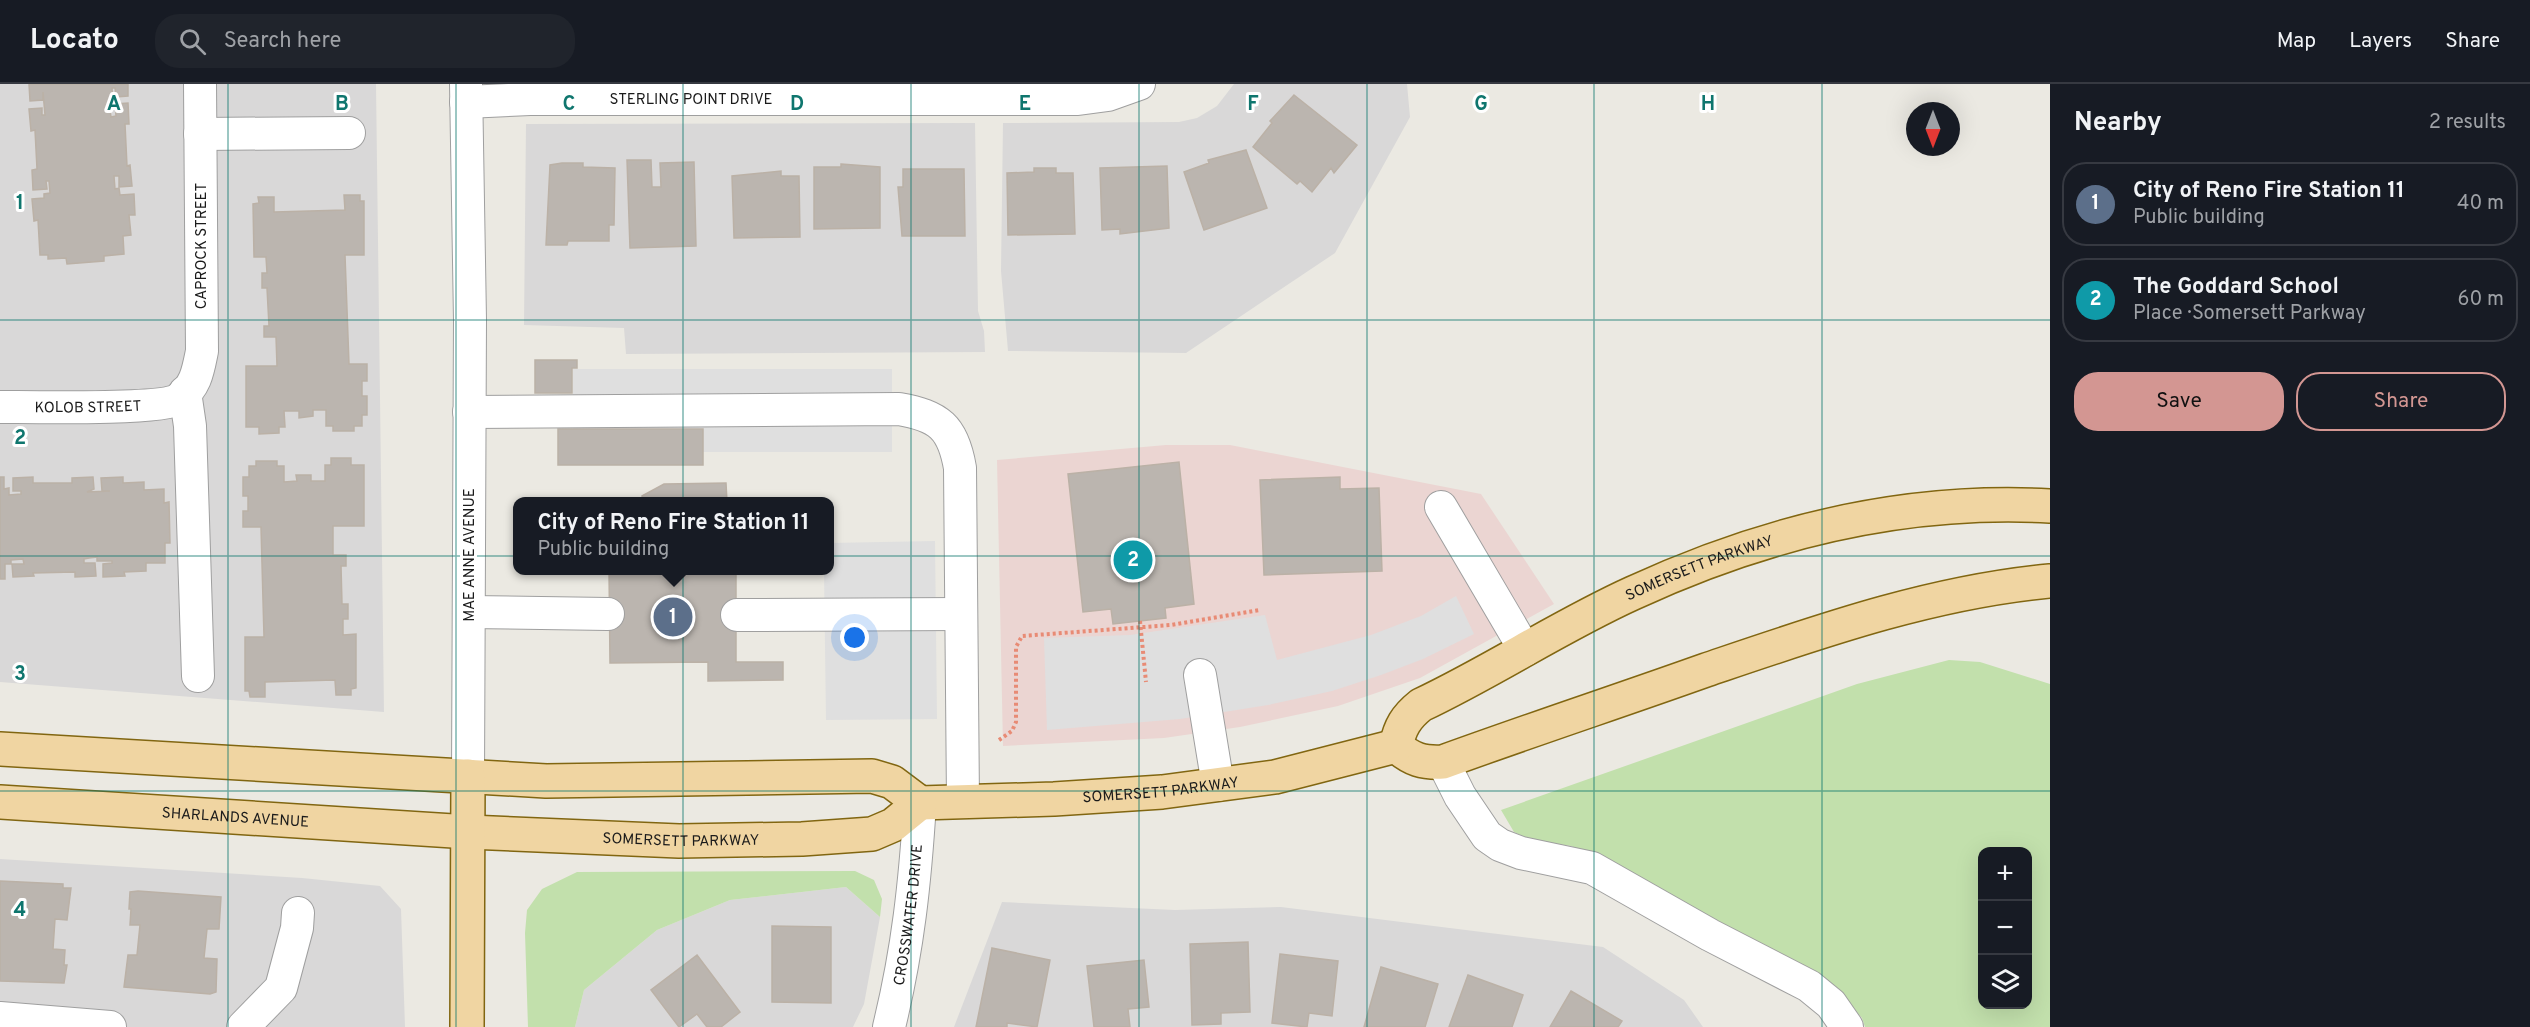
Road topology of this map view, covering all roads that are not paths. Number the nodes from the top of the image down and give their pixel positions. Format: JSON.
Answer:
{"nodes":[{"id":1,"x":200,"y":84,"type":"edge"},
{"id":2,"x":1139,"y":84,"type":"edge"},
{"id":3,"x":916,"y":91,"type":"edge"},
{"id":4,"x":466,"y":93,"type":"edge"},
{"id":5,"x":200,"y":134,"type":"junction"},
{"id":6,"x":349,"y":134,"type":"dead end"},
{"id":7,"x":181,"y":396,"type":"junction"},
{"id":8,"x":0,"y":407,"type":"edge"},
{"id":9,"x":470,"y":412,"type":"junction"},
{"id":10,"x":2050,"y":506,"type":"edge"},
{"id":11,"x":1441,"y":507,"type":"dead end"},
{"id":12,"x":2050,"y":581,"type":"edge"},
{"id":13,"x":469,"y":612,"type":"junction"},
{"id":14,"x":608,"y":614,"type":"dead end"},
{"id":15,"x":960,"y":614,"type":"junction"},
{"id":16,"x":737,"y":615,"type":"dead end"},
{"id":17,"x":1524,"y":650,"type":"junction"},
{"id":18,"x":1200,"y":675,"type":"dead end"},
{"id":19,"x":198,"y":676,"type":"dead end"},
{"id":20,"x":1396,"y":746,"type":"junction"},
{"id":21,"x":0,"y":749,"type":"edge"},
{"id":22,"x":1443,"y":762,"type":"junction"},
{"id":23,"x":468,"y":776,"type":"junction"},
{"id":24,"x":1218,"y":785,"type":"junction"},
{"id":25,"x":0,"y":802,"type":"edge"},
{"id":26,"x":963,"y":802,"type":"junction"},
{"id":27,"x":920,"y":803,"type":"junction"},
{"id":28,"x":469,"y":832,"type":"junction"},
{"id":29,"x":298,"y":913,"type":"dead end"},
{"id":30,"x":0,"y":1018,"type":"edge"},
{"id":31,"x":110,"y":1027,"type":"edge"},
{"id":32,"x":243,"y":1027,"type":"edge"},
{"id":33,"x":467,"y":1027,"type":"edge"},
{"id":34,"x":889,"y":1027,"type":"edge"},
{"id":35,"x":1847,"y":1027,"type":"edge"}],
"edges":[{"from":1,"to":5,"type":"street","name":"CAPROCK STREET"},
{"from":2,"to":3,"type":"street","name":"STERLING POINT DRIVE"},
{"from":3,"to":4,"type":"street","name":"STERLING POINT DRIVE"},
{"from":4,"to":9,"type":"street","name":"MAE ANNE AVENUE"},
{"from":5,"to":6,"type":"street"},
{"from":5,"to":7,"type":"street","name":"CAPROCK STREET"},
{"from":7,"to":8,"type":"street","name":"KOLOB STREET"},
{"from":7,"to":19,"type":"street"},
{"from":9,"to":13,"type":"street","name":"MAE ANNE AVENUE"},
{"from":9,"to":15,"type":"street"},
{"from":10,"to":17,"type":"main road","name":"SOMERSETT PARKWAY"},
{"from":11,"to":17,"type":"street"},
{"from":12,"to":22,"type":"main road"},
{"from":13,"to":14,"type":"street"},
{"from":13,"to":23,"type":"street","name":"MAE ANNE AVENUE"},
{"from":15,"to":16,"type":"street"},
{"from":15,"to":26,"type":"street"},
{"from":17,"to":20,"type":"main road","name":"SOMERSETT PARKWAY"},
{"from":18,"to":24,"type":"street"},
{"from":20,"to":22,"type":"main road"},
{"from":20,"to":24,"type":"main road","name":"SOMERSETT PARKWAY"},
{"from":21,"to":23,"type":"main road"},
{"from":22,"to":35,"type":"street"},
{"from":23,"to":27,"type":"main road"},
{"from":23,"to":28,"type":"main road","name":"MAE ANNE AVENUE"},
{"from":24,"to":26,"type":"main road","name":"SOMERSETT PARKWAY"},
{"from":25,"to":28,"type":"main road","name":"SHARLANDS AVENUE"},
{"from":26,"to":27,"type":"main road","name":"SOMERSETT PARKWAY"},
{"from":27,"to":28,"type":"main road","name":"SOMERSETT PARKWAY"},
{"from":27,"to":34,"type":"street","name":"CROSSWATER DRIVE"},
{"from":28,"to":33,"type":"main road","name":"MAE ANNE AVENUE"},
{"from":29,"to":32,"type":"street"},
{"from":30,"to":31,"type":"street"}]}
